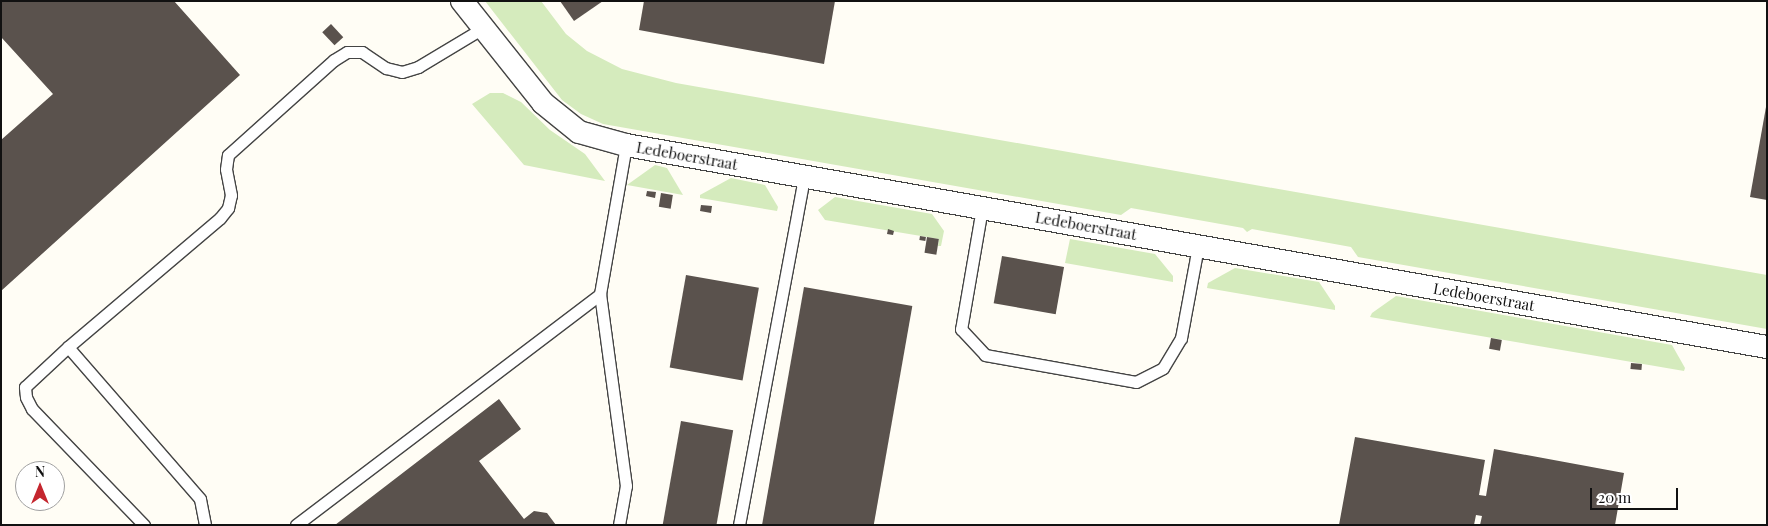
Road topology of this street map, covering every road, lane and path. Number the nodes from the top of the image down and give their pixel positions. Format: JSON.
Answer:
{"nodes":[{"id":1,"x":462,"y":1,"type":"edge"},
{"id":2,"x":483,"y":28,"type":"junction"},
{"id":3,"x":626,"y":145,"type":"junction"},
{"id":4,"x":804,"y":176,"type":"junction"},
{"id":5,"x":982,"y":208,"type":"junction"},
{"id":6,"x":1198,"y":246,"type":"junction"},
{"id":7,"x":600,"y":294,"type":"junction"},
{"id":8,"x":1767,"y":347,"type":"edge"},
{"id":9,"x":68,"y":348,"type":"junction"},
{"id":10,"x":144,"y":525,"type":"edge"},
{"id":11,"x":205,"y":525,"type":"edge"},
{"id":12,"x":296,"y":525,"type":"edge"},
{"id":13,"x":619,"y":525,"type":"edge"},
{"id":14,"x":740,"y":525,"type":"edge"}],
"edges":[{"from":1,"to":2,"type":"street","name":"Ledeboerstraat"},
{"from":2,"to":3,"type":"street","name":"Ledeboerstraat"},
{"from":2,"to":9,"type":"lane"},
{"from":3,"to":4,"type":"street","name":"Ledeboerstraat"},
{"from":3,"to":7,"type":"lane"},
{"from":4,"to":5,"type":"street","name":"Ledeboerstraat"},
{"from":4,"to":14,"type":"lane"},
{"from":5,"to":6,"type":"street","name":"Ledeboerstraat"},
{"from":5,"to":6,"type":"lane"},
{"from":6,"to":8,"type":"street","name":"Ledeboerstraat"},
{"from":7,"to":12,"type":"lane"},
{"from":7,"to":13,"type":"lane"},
{"from":9,"to":10,"type":"lane"},
{"from":9,"to":11,"type":"lane"}]}
